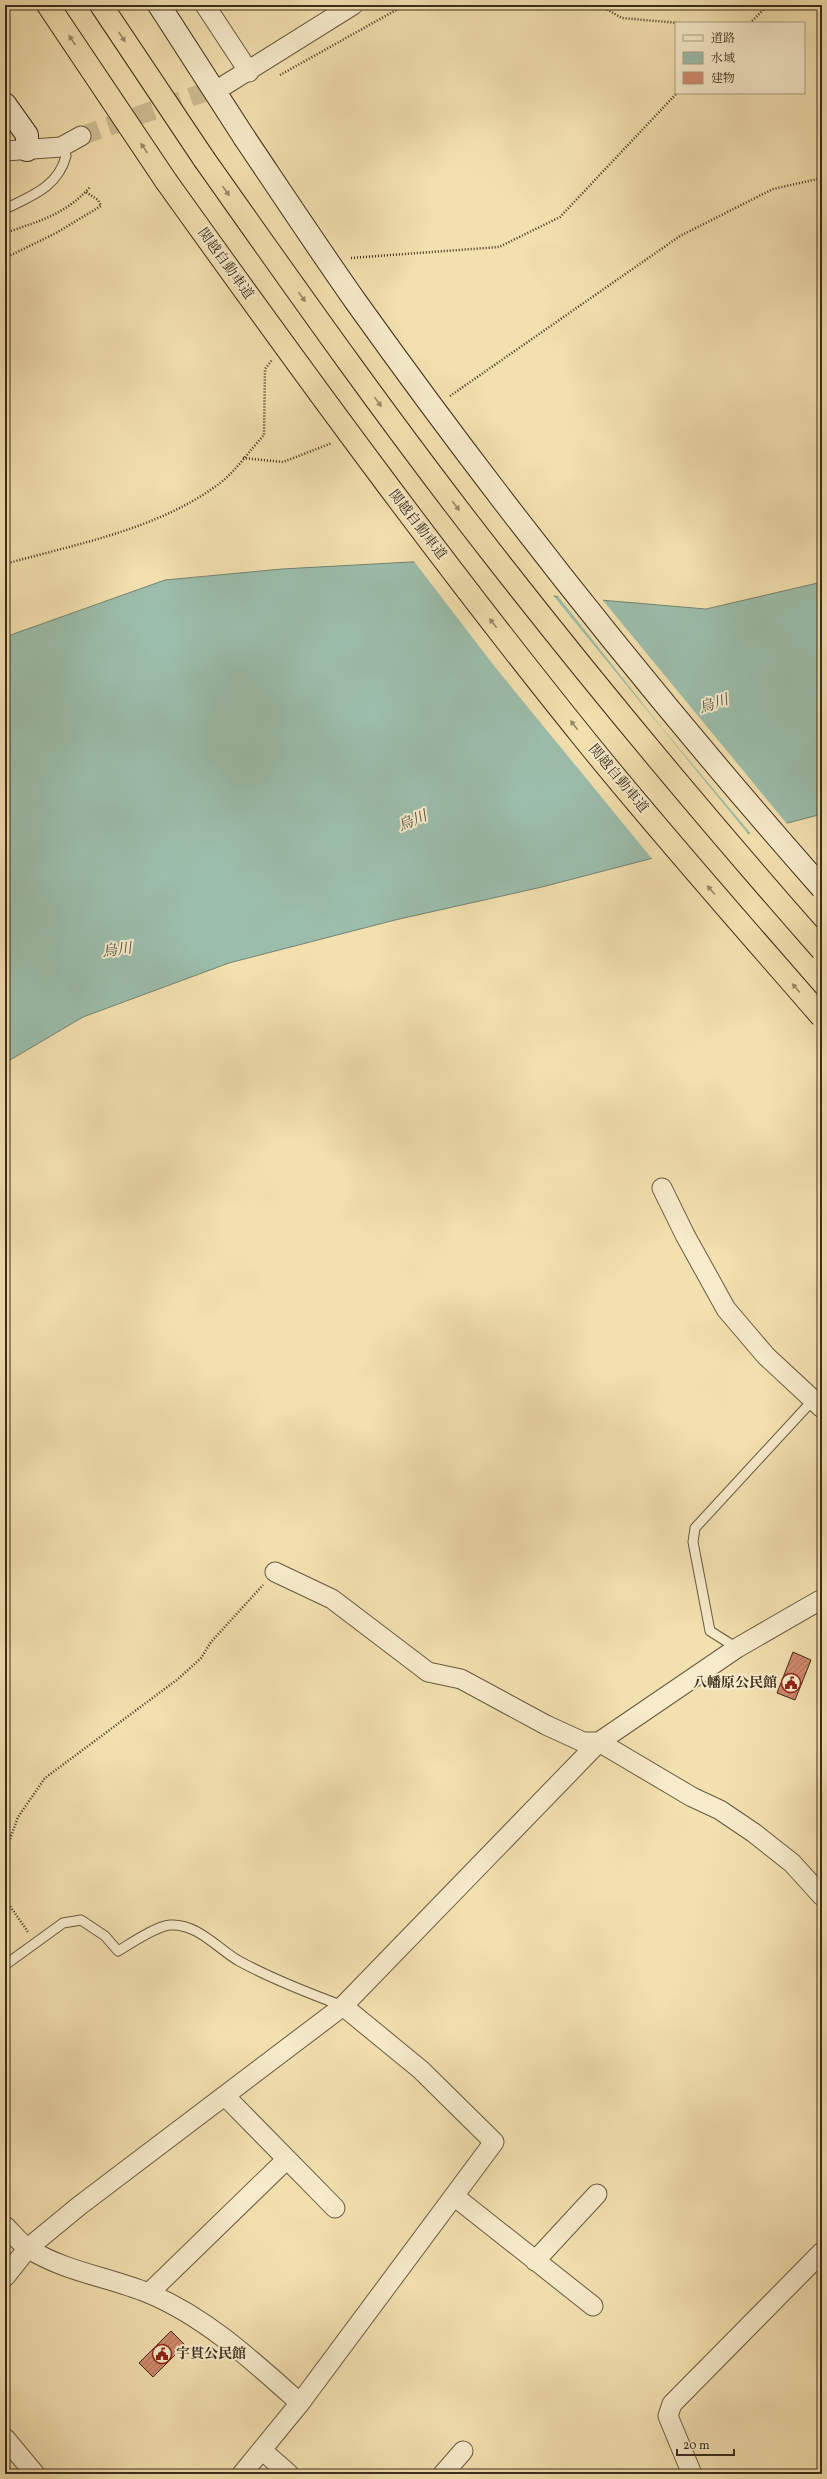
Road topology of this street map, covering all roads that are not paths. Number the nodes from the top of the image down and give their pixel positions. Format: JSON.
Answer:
{"nodes":[{"id":1,"x":48,"y":5,"type":"edge"},
{"id":2,"x":101,"y":5,"type":"edge"},
{"id":3,"x":160,"y":5,"type":"edge"},
{"id":4,"x":205,"y":5,"type":"edge"},
{"id":5,"x":353,"y":5,"type":"edge"},
{"id":6,"x":249,"y":72,"type":"junction"},
{"id":7,"x":225,"y":85,"type":"tunnel mouth"},
{"id":8,"x":5,"y":104,"type":"edge"},
{"id":9,"x":80,"y":136,"type":"tunnel mouth"},
{"id":10,"x":61,"y":147,"type":"junction"},
{"id":11,"x":27,"y":150,"type":"junction"},
{"id":12,"x":5,"y":151,"type":"edge"},
{"id":13,"x":5,"y":209,"type":"edge"},
{"id":14,"x":822,"y":888,"type":"edge"},
{"id":15,"x":822,"y":950,"type":"edge"},
{"id":16,"x":822,"y":1017,"type":"edge"},
{"id":17,"x":662,"y":1188,"type":"dead end"},
{"id":18,"x":818,"y":1404,"type":"edge"},
{"id":19,"x":275,"y":1572,"type":"road end"},
{"id":20,"x":817,"y":1607,"type":"edge"},
{"id":21,"x":737,"y":1648,"type":"junction"},
{"id":22,"x":599,"y":1742,"type":"junction"},
{"id":23,"x":822,"y":1896,"type":"edge"},
{"id":24,"x":5,"y":1965,"type":"edge"},
{"id":25,"x":343,"y":2006,"type":"junction"},
{"id":26,"x":225,"y":2096,"type":"junction"},
{"id":27,"x":286,"y":2159,"type":"junction"},
{"id":28,"x":597,"y":2194,"type":"dead end"},
{"id":29,"x":454,"y":2196,"type":"junction"},
{"id":30,"x":335,"y":2208,"type":"dead end"},
{"id":31,"x":5,"y":2226,"type":"edge"},
{"id":32,"x":28,"y":2248,"type":"junction"},
{"id":33,"x":821,"y":2256,"type":"edge"},
{"id":34,"x":535,"y":2261,"type":"junction"},
{"id":35,"x":5,"y":2277,"type":"edge"},
{"id":36,"x":149,"y":2293,"type":"junction"},
{"id":37,"x":593,"y":2306,"type":"dead end"},
{"id":38,"x":300,"y":2403,"type":"junction"},
{"id":39,"x":5,"y":2438,"type":"edge"},
{"id":40,"x":263,"y":2451,"type":"junction"},
{"id":41,"x":463,"y":2451,"type":"dead end"},
{"id":42,"x":35,"y":2474,"type":"edge"},
{"id":43,"x":242,"y":2474,"type":"edge"},
{"id":44,"x":290,"y":2474,"type":"edge"},
{"id":45,"x":443,"y":2474,"type":"edge"},
{"id":46,"x":692,"y":2474,"type":"edge"}],
"edges":[{"from":16,"to":1,"type":"highway","name":"関越自動車道","one_way":true,"bridge":true},
{"from":2,"to":15,"type":"highway","one_way":true,"bridge":true},
{"from":3,"to":14,"type":"street","bridge":true},
{"from":4,"to":6,"type":"street"},
{"from":5,"to":6,"type":"street"},
{"from":6,"to":7,"type":"street"},
{"from":8,"to":11,"type":"street"},
{"from":9,"to":10,"type":"street"},
{"from":10,"to":11,"type":"street"},
{"from":10,"to":13,"type":"lane"},
{"from":11,"to":12,"type":"street"},
{"from":17,"to":18,"type":"street"},
{"from":18,"to":21,"type":"lane"},
{"from":19,"to":22,"type":"street"},
{"from":20,"to":21,"type":"street"},
{"from":21,"to":22,"type":"street"},
{"from":22,"to":23,"type":"street"},
{"from":22,"to":25,"type":"street"},
{"from":24,"to":25,"type":"lane"},
{"from":25,"to":26,"type":"street"},
{"from":25,"to":29,"type":"street"},
{"from":26,"to":27,"type":"street"},
{"from":26,"to":32,"type":"street"},
{"from":27,"to":30,"type":"street"},
{"from":27,"to":36,"type":"street"},
{"from":28,"to":34,"type":"street"},
{"from":29,"to":34,"type":"street"},
{"from":29,"to":38,"type":"street"},
{"from":31,"to":32,"type":"street"},
{"from":32,"to":35,"type":"street"},
{"from":32,"to":36,"type":"street"},
{"from":33,"to":46,"type":"street"},
{"from":34,"to":37,"type":"street"},
{"from":36,"to":38,"type":"street"},
{"from":38,"to":40,"type":"street"},
{"from":39,"to":42,"type":"street"},
{"from":40,"to":43,"type":"street"},
{"from":40,"to":44,"type":"street"},
{"from":41,"to":45,"type":"street"}]}
